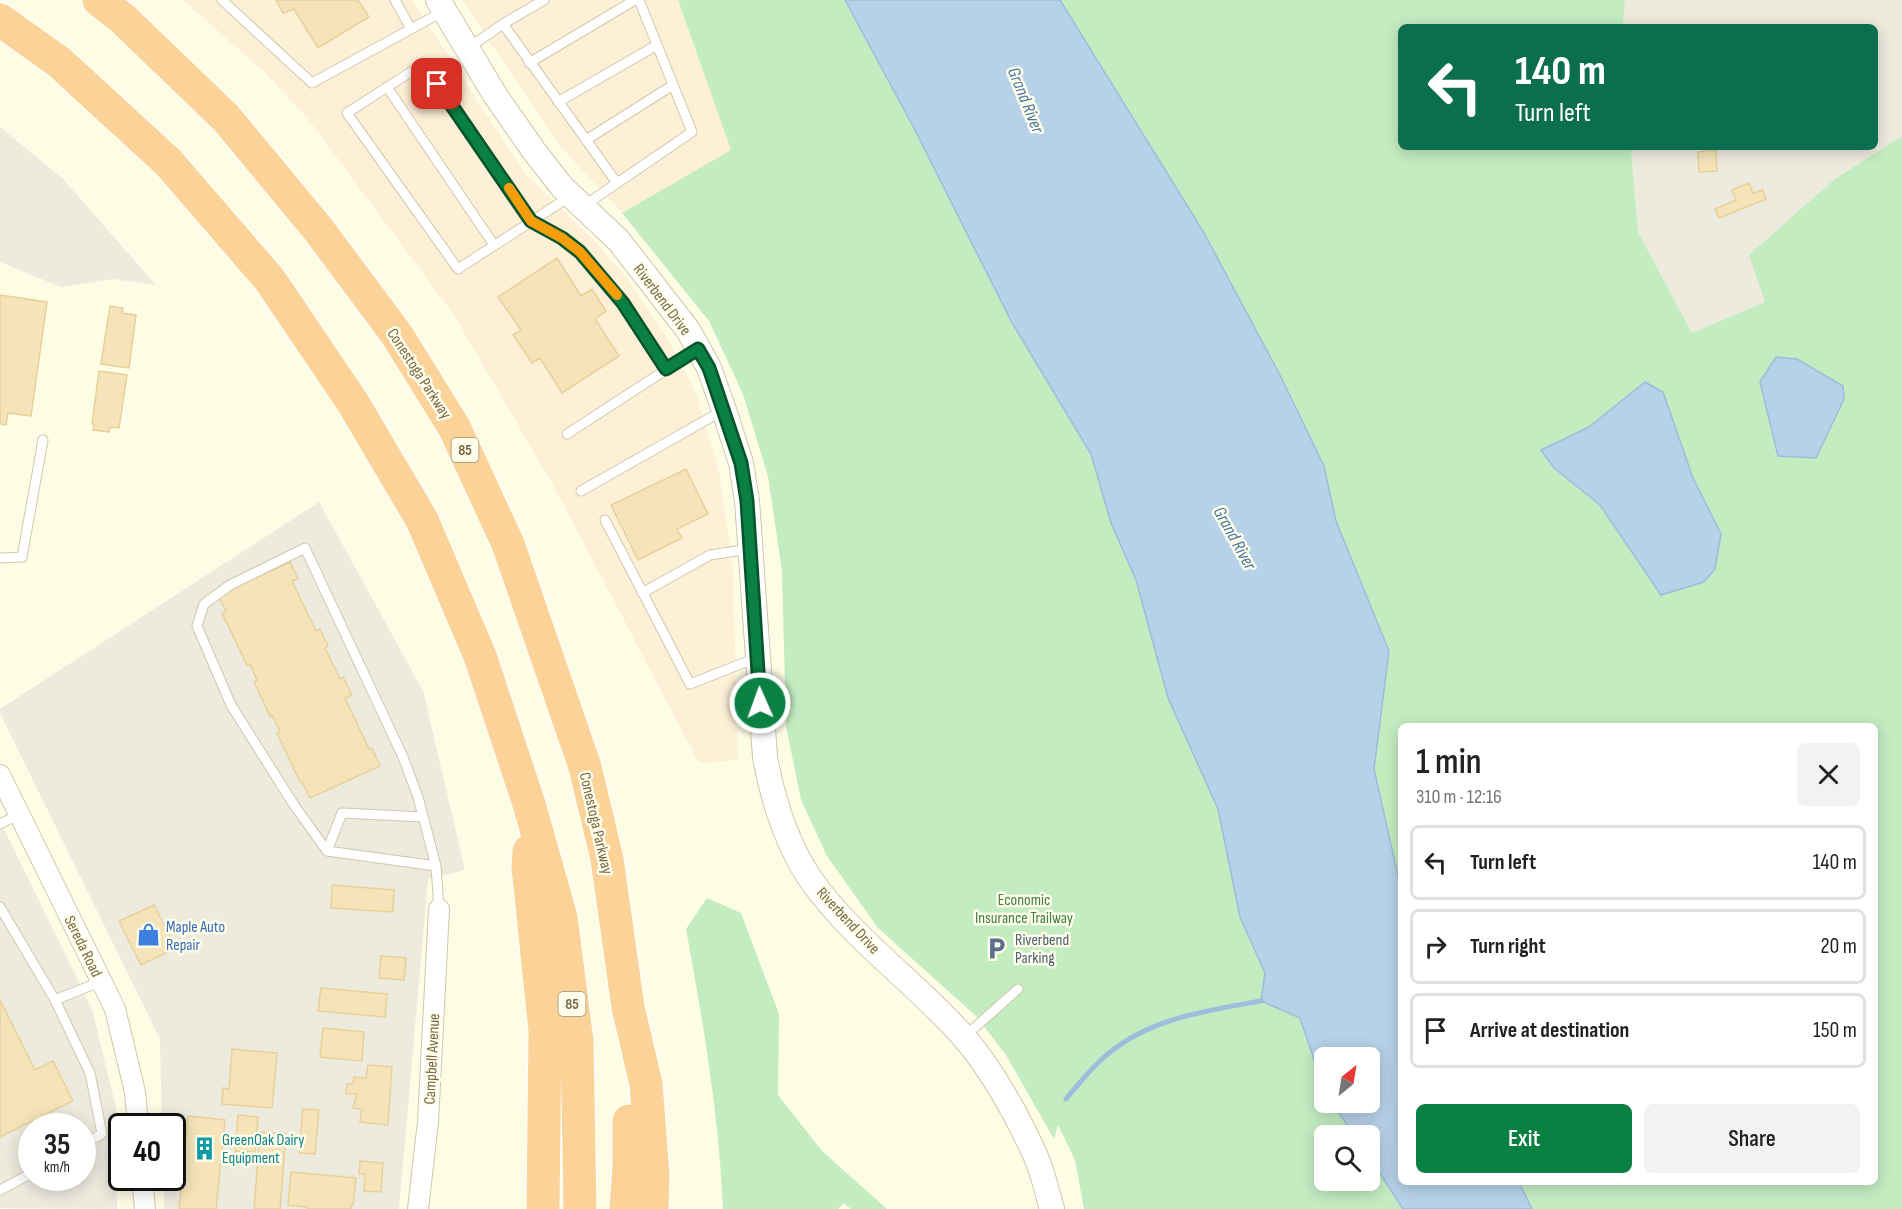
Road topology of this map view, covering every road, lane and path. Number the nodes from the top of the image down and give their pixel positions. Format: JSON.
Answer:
{"nodes":[{"id":1,"x":99,"y":0,"type":"edge"},
{"id":2,"x":222,"y":0,"type":"edge"},
{"id":3,"x":395,"y":0,"type":"edge"},
{"id":4,"x":544,"y":0,"type":"edge"},
{"id":5,"x":637,"y":0,"type":"edge"},
{"id":6,"x":441,"y":5,"type":"edge"},
{"id":7,"x":0,"y":20,"type":"edge"},
{"id":8,"x":503,"y":24,"type":"junction"},
{"id":9,"x":411,"y":29,"type":"junction"},
{"id":10,"x":657,"y":45,"type":"junction"},
{"id":11,"x":467,"y":49,"type":"junction"},
{"id":12,"x":529,"y":63,"type":"junction"},
{"id":13,"x":673,"y":85,"type":"junction"},
{"id":14,"x":387,"y":87,"type":"junction"},
{"id":15,"x":558,"y":102,"type":"junction"},
{"id":16,"x":586,"y":140,"type":"junction"},
{"id":17,"x":617,"y":183,"type":"junction"},
{"id":18,"x":577,"y":201,"type":"junction"},
{"id":19,"x":531,"y":221,"type":"junction"},
{"id":20,"x":494,"y":245,"type":"junction"},
{"id":21,"x":698,"y":349,"type":"junction"},
{"id":22,"x":666,"y":369,"type":"junction"},
{"id":23,"x":724,"y":410,"type":"junction"},
{"id":24,"x":567,"y":434,"type":"dead end"},
{"id":25,"x":43,"y":440,"type":"dead end"},
{"id":26,"x":581,"y":491,"type":"dead end"},
{"id":27,"x":605,"y":520,"type":"dead end"},
{"id":28,"x":751,"y":549,"type":"junction"},
{"id":29,"x":0,"y":558,"type":"edge"},
{"id":30,"x":642,"y":593,"type":"junction"},
{"id":31,"x":759,"y":657,"type":"junction"},
{"id":32,"x":0,"y":776,"type":"edge"},
{"id":33,"x":529,"y":804,"type":"junction"},
{"id":34,"x":19,"y":814,"type":"junction"},
{"id":35,"x":423,"y":817,"type":"junction"},
{"id":36,"x":0,"y":824,"type":"edge"},
{"id":37,"x":327,"y":851,"type":"junction"},
{"id":38,"x":436,"y":866,"type":"junction"},
{"id":39,"x":0,"y":908,"type":"edge"},
{"id":40,"x":439,"y":909,"type":"joint"},
{"id":41,"x":102,"y":981,"type":"junction"},
{"id":42,"x":1018,"y":989,"type":"dead end"},
{"id":43,"x":55,"y":1000,"type":"junction"},
{"id":44,"x":628,"y":1007,"type":"junction"},
{"id":45,"x":964,"y":1037,"type":"junction"},
{"id":46,"x":137,"y":1113,"type":"edge"},
{"id":47,"x":96,"y":1137,"type":"edge"},
{"id":48,"x":18,"y":1180,"type":"edge"},
{"id":49,"x":0,"y":1190,"type":"edge"},
{"id":50,"x":143,"y":1191,"type":"edge"},
{"id":51,"x":144,"y":1209,"type":"edge"},
{"id":52,"x":418,"y":1209,"type":"edge"},
{"id":53,"x":543,"y":1209,"type":"edge"},
{"id":54,"x":580,"y":1209,"type":"edge"},
{"id":55,"x":626,"y":1209,"type":"edge"},
{"id":56,"x":652,"y":1209,"type":"edge"},
{"id":57,"x":1052,"y":1209,"type":"edge"}],
"edges":[{"from":1,"to":44,"type":"highway","name":"Conestoga Parkway","number":"85"},
{"from":2,"to":9,"type":"lane"},
{"from":3,"to":9,"type":"lane"},
{"from":4,"to":8,"type":"lane"},
{"from":5,"to":10,"type":"lane"},
{"from":5,"to":12,"type":"lane"},
{"from":6,"to":9,"type":"lane"},
{"from":6,"to":11,"type":"street","name":"Riverbend Drive"},
{"from":7,"to":33,"type":"highway","number":"85"},
{"from":8,"to":11,"type":"lane"},
{"from":8,"to":12,"type":"lane"},
{"from":10,"to":13,"type":"lane"},
{"from":10,"to":15,"type":"lane"},
{"from":11,"to":18,"type":"street","name":"Riverbend Drive"},
{"from":12,"to":15,"type":"lane"},
{"from":13,"to":16,"type":"lane"},
{"from":13,"to":17,"type":"lane"},
{"from":14,"to":19,"type":"lane"},
{"from":14,"to":20,"type":"lane"},
{"from":14,"to":20,"type":"lane"},
{"from":15,"to":16,"type":"lane"},
{"from":16,"to":17,"type":"lane"},
{"from":17,"to":18,"type":"lane"},
{"from":18,"to":19,"type":"lane"},
{"from":18,"to":21,"type":"street","name":"Riverbend Drive"},
{"from":19,"to":20,"type":"lane"},
{"from":19,"to":22,"type":"lane"},
{"from":21,"to":22,"type":"lane"},
{"from":21,"to":23,"type":"street","name":"Riverbend Drive"},
{"from":22,"to":24,"type":"lane"},
{"from":23,"to":26,"type":"lane"},
{"from":23,"to":28,"type":"street","name":"Riverbend Drive"},
{"from":25,"to":29,"type":"lane"},
{"from":27,"to":30,"type":"lane"},
{"from":28,"to":30,"type":"lane"},
{"from":28,"to":31,"type":"street","name":"Riverbend Drive"},
{"from":30,"to":31,"type":"lane"},
{"from":31,"to":45,"type":"street","name":"Riverbend Drive"},
{"from":32,"to":34,"type":"street","name":"Sereda Road"},
{"from":33,"to":53,"type":"highway","number":"85"},
{"from":33,"to":54,"type":"highway","number":"85"},
{"from":34,"to":36,"type":"lane"},
{"from":34,"to":41,"type":"street","name":"Sereda Road"},
{"from":35,"to":37,"type":"lane"},
{"from":35,"to":37,"type":"lane"},
{"from":35,"to":38,"type":"lane"},
{"from":37,"to":38,"type":"lane"},
{"from":38,"to":40,"type":"lane"},
{"from":39,"to":43,"type":"lane"},
{"from":40,"to":52,"type":"street","name":"Campbell Avenue"},
{"from":41,"to":43,"type":"lane"},
{"from":41,"to":46,"type":"street","name":"Sereda Road"},
{"from":42,"to":45,"type":"lane"},
{"from":43,"to":47,"type":"lane"},
{"from":44,"to":55,"type":"highway","name":"Conestoga Parkway","number":"85"},
{"from":44,"to":56,"type":"highway","name":"Conestoga Parkway","number":"85"},
{"from":45,"to":57,"type":"street","name":"Riverbend Drive"},
{"from":48,"to":49,"type":"lane"},
{"from":50,"to":51,"type":"street"}]}
